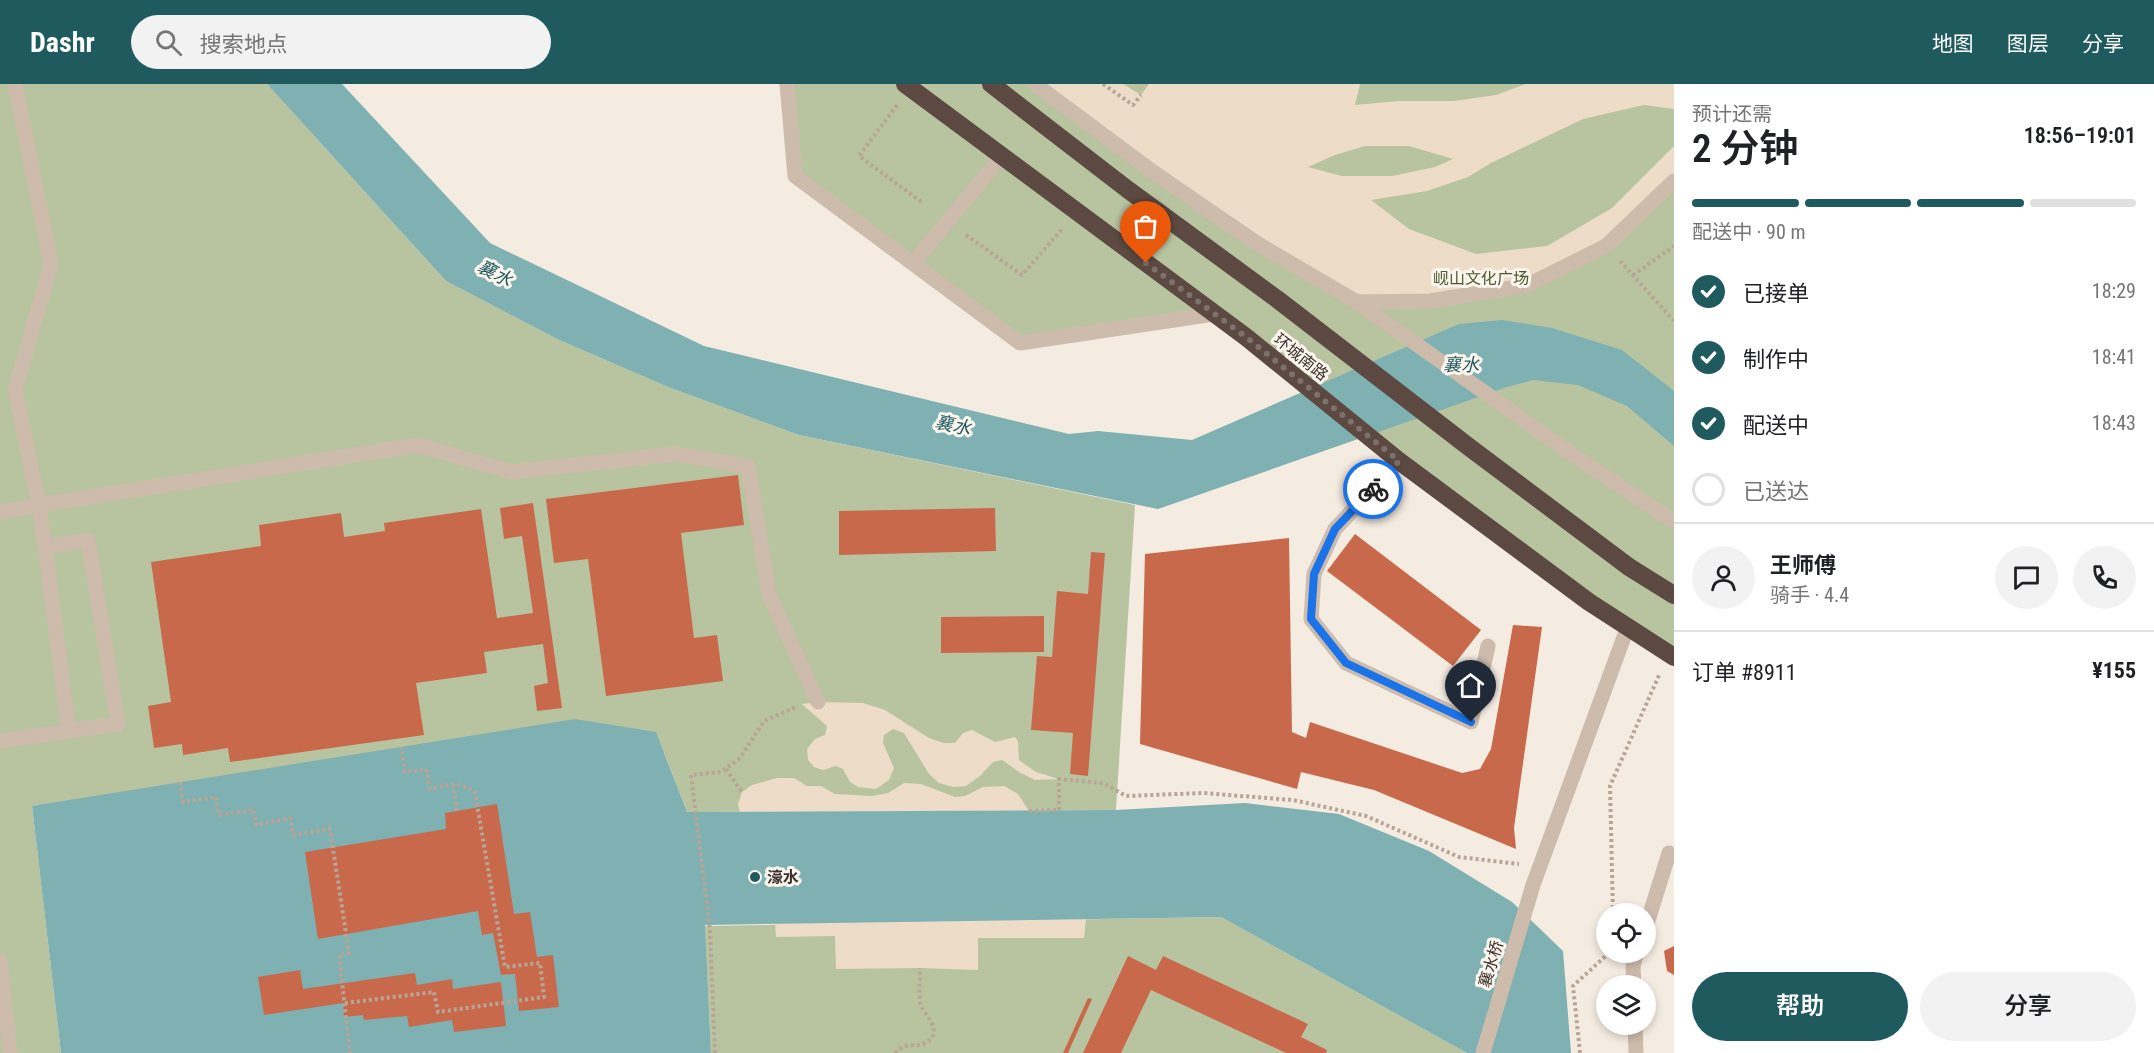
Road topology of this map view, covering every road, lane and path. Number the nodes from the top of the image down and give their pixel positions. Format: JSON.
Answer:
{"nodes":[{"id":1,"x":15,"y":84,"type":"edge"},
{"id":2,"x":786,"y":84,"type":"edge"},
{"id":3,"x":991,"y":84,"type":"edge"},
{"id":4,"x":1035,"y":84,"type":"edge"},
{"id":5,"x":1103,"y":84,"type":"edge"},
{"id":6,"x":907,"y":86,"type":"edge"},
{"id":7,"x":1141,"y":95,"type":"dead end"},
{"id":8,"x":1002,"y":156,"type":"junction"},
{"id":9,"x":1674,"y":181,"type":"edge"},
{"id":10,"x":922,"y":203,"type":"dead end"},
{"id":11,"x":1077,"y":212,"type":"junction"},
{"id":12,"x":966,"y":235,"type":"dead end"},
{"id":13,"x":1606,"y":246,"type":"junction"},
{"id":14,"x":1674,"y":246,"type":"edge"},
{"id":15,"x":913,"y":263,"type":"junction"},
{"id":16,"x":1633,"y":275,"type":"junction"},
{"id":17,"x":1357,"y":302,"type":"junction"},
{"id":18,"x":1214,"y":314,"type":"junction"},
{"id":19,"x":1674,"y":321,"type":"edge"},
{"id":20,"x":1399,"y":461,"type":"junction"},
{"id":21,"x":39,"y":506,"type":"junction"},
{"id":22,"x":0,"y":512,"type":"edge"},
{"id":23,"x":1674,"y":522,"type":"edge"},
{"id":24,"x":45,"y":547,"type":"junction"},
{"id":25,"x":1674,"y":595,"type":"edge"},
{"id":26,"x":1628,"y":626,"type":"junction"},
{"id":27,"x":1488,"y":646,"type":"dead end"},
{"id":28,"x":1672,"y":655,"type":"edge"},
{"id":29,"x":818,"y":702,"type":"joint"},
{"id":30,"x":69,"y":731,"type":"junction"},
{"id":31,"x":0,"y":741,"type":"edge"},
{"id":32,"x":401,"y":747,"type":"dead end"},
{"id":33,"x":726,"y":769,"type":"junction"},
{"id":34,"x":180,"y":782,"type":"dead end"},
{"id":35,"x":453,"y":784,"type":"junction"},
{"id":36,"x":742,"y":792,"type":"dead end"},
{"id":37,"x":457,"y":811,"type":"dead end"},
{"id":38,"x":1029,"y":811,"type":"dead end"},
{"id":39,"x":1674,"y":838,"type":"edge"},
{"id":40,"x":1672,"y":858,"type":"edge"},
{"id":41,"x":1540,"y":867,"type":"junction"},
{"id":42,"x":1613,"y":903,"type":"edge"},
{"id":43,"x":1655,"y":903,"type":"edge"},
{"id":44,"x":0,"y":961,"type":"edge"},
{"id":45,"x":1598,"y":963,"type":"edge"},
{"id":46,"x":920,"y":968,"type":"dead end"},
{"id":47,"x":345,"y":1003,"type":"junction"},
{"id":48,"x":1635,"y":1035,"type":"edge"},
{"id":49,"x":10,"y":1053,"type":"edge"},
{"id":50,"x":350,"y":1053,"type":"edge"},
{"id":51,"x":715,"y":1053,"type":"edge"},
{"id":52,"x":895,"y":1053,"type":"edge"},
{"id":53,"x":1483,"y":1053,"type":"edge"},
{"id":54,"x":1580,"y":1053,"type":"edge"},
{"id":55,"x":1636,"y":1053,"type":"edge"}],
"edges":[{"from":1,"to":21,"type":"street"},
{"from":2,"to":15,"type":"street"},
{"from":3,"to":25,"type":"highway","name":"环城南路"},
{"from":4,"to":17,"type":"street"},
{"from":5,"to":7,"type":"path"},
{"from":6,"to":8,"type":"highway","name":"环城南路"},
{"from":6,"to":10,"type":"path"},
{"from":8,"to":11,"type":"highway","name":"环城南路"},
{"from":8,"to":15,"type":"street"},
{"from":9,"to":13,"type":"street"},
{"from":11,"to":12,"type":"path"},
{"from":11,"to":18,"type":"highway","name":"环城南路"},
{"from":13,"to":16,"type":"path"},
{"from":13,"to":17,"type":"street"},
{"from":14,"to":16,"type":"path"},
{"from":15,"to":18,"type":"street"},
{"from":16,"to":19,"type":"path"},
{"from":17,"to":23,"type":"street"},
{"from":18,"to":20,"type":"highway","name":"环城南路"},
{"from":20,"to":26,"type":"highway","name":"环城南路"},
{"from":20,"to":27,"type":"street"},
{"from":21,"to":22,"type":"street"},
{"from":21,"to":24,"type":"street"},
{"from":21,"to":29,"type":"street"},
{"from":24,"to":30,"type":"street"},
{"from":24,"to":30,"type":"street"},
{"from":26,"to":28,"type":"highway","name":"环城南路"},
{"from":26,"to":41,"type":"street","name":"襄水桥"},
{"from":28,"to":42,"type":"path"},
{"from":29,"to":33,"type":"path"},
{"from":30,"to":31,"type":"street"},
{"from":32,"to":35,"type":"path"},
{"from":33,"to":36,"type":"path"},
{"from":33,"to":51,"type":"path"},
{"from":34,"to":47,"type":"path"},
{"from":35,"to":37,"type":"path"},
{"from":35,"to":47,"type":"path"},
{"from":38,"to":41,"type":"path"},
{"from":39,"to":40,"type":"street"},
{"from":40,"to":43,"type":"street"},
{"from":41,"to":53,"type":"street","name":"襄水桥"},
{"from":44,"to":49,"type":"street"},
{"from":45,"to":54,"type":"path"},
{"from":46,"to":52,"type":"path"},
{"from":47,"to":50,"type":"path"},
{"from":48,"to":55,"type":"street"}]}
